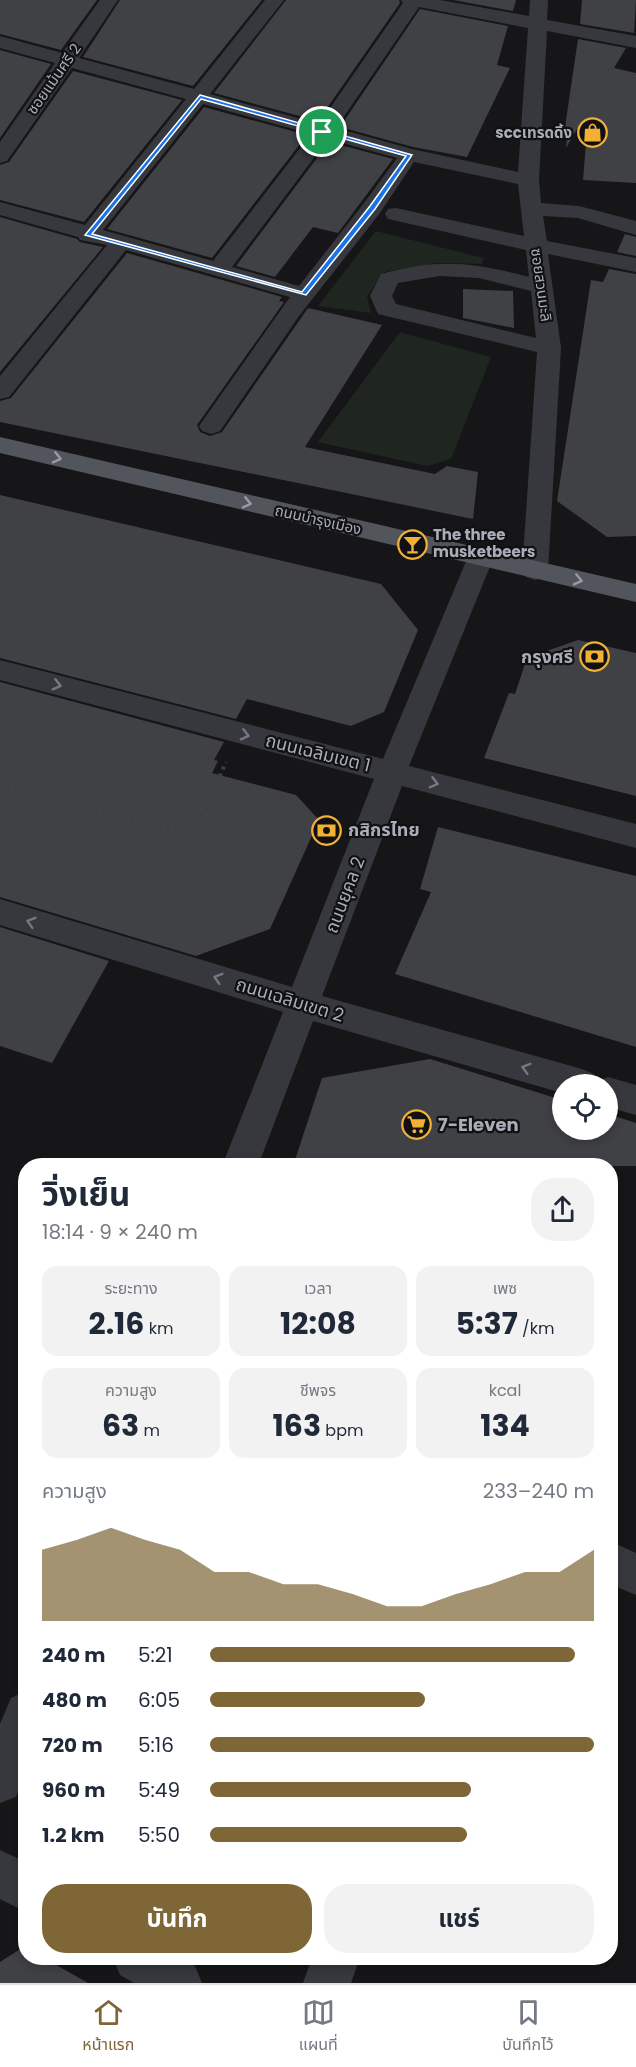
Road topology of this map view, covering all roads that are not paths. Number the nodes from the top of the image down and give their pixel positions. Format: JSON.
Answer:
{"nodes":[{"id":1,"x":109,"y":0,"type":"edge"},
{"id":2,"x":275,"y":0,"type":"edge"},
{"id":3,"x":412,"y":0,"type":"edge"},
{"id":4,"x":539,"y":0,"type":"edge"},
{"id":5,"x":537,"y":23,"type":"junction"},
{"id":6,"x":0,"y":42,"type":"edge"},
{"id":7,"x":636,"y":42,"type":"edge"},
{"id":8,"x":68,"y":60,"type":"junction"},
{"id":9,"x":200,"y":97,"type":"junction"},
{"id":10,"x":322,"y":132,"type":"junction"},
{"id":11,"x":409,"y":155,"type":"junction"},
{"id":12,"x":0,"y":157,"type":"edge"},
{"id":13,"x":528,"y":180,"type":"junction"},
{"id":14,"x":0,"y":208,"type":"edge"},
{"id":15,"x":530,"y":208,"type":"junction"},
{"id":16,"x":396,"y":214,"type":"dead end"},
{"id":17,"x":636,"y":228,"type":"edge"},
{"id":18,"x":88,"y":235,"type":"junction"},
{"id":19,"x":120,"y":243,"type":"junction"},
{"id":20,"x":535,"y":245,"type":"junction"},
{"id":21,"x":636,"y":265,"type":"edge"},
{"id":22,"x":219,"y":269,"type":"junction"},
{"id":23,"x":543,"y":286,"type":"junction"},
{"id":24,"x":304,"y":294,"type":"junction"},
{"id":25,"x":549,"y":348,"type":"junction"},
{"id":26,"x":0,"y":392,"type":"edge"},
{"id":27,"x":211,"y":426,"type":"dead end"},
{"id":28,"x":0,"y":445,"type":"edge"},
{"id":29,"x":480,"y":559,"type":"junction"},
{"id":30,"x":535,"y":571,"type":"junction"},
{"id":31,"x":636,"y":593,"type":"edge"},
{"id":32,"x":0,"y":670,"type":"edge"},
{"id":33,"x":392,"y":772,"type":"junction"},
{"id":34,"x":636,"y":836,"type":"edge"},
{"id":35,"x":0,"y":912,"type":"edge"},
{"id":36,"x":302,"y":1004,"type":"junction"},
{"id":37,"x":552,"y":1075,"type":"edge"},
{"id":38,"x":618,"y":1095,"type":"edge"},
{"id":39,"x":636,"y":1100,"type":"edge"},
{"id":40,"x":243,"y":1158,"type":"edge"},
{"id":41,"x":618,"y":1566,"type":"edge"},
{"id":42,"x":636,"y":1574,"type":"edge"},
{"id":43,"x":18,"y":1734,"type":"edge"},
{"id":44,"x":0,"y":1781,"type":"edge"},
{"id":45,"x":0,"y":1873,"type":"edge"},
{"id":46,"x":18,"y":1883,"type":"edge"},
{"id":47,"x":148,"y":1965,"type":"edge"},
{"id":48,"x":333,"y":1965,"type":"edge"},
{"id":49,"x":178,"y":1983,"type":"edge"},
{"id":50,"x":327,"y":1983,"type":"edge"}],
"edges":[{"from":1,"to":8,"type":"street","name":"ซอยแม้นศรี 2"},
{"from":2,"to":9,"type":"street"},
{"from":3,"to":5,"type":"street"},
{"from":3,"to":10,"type":"street"},
{"from":4,"to":5,"type":"street","name":"ซอยสวนมะลิ"},
{"from":5,"to":7,"type":"street"},
{"from":5,"to":13,"type":"street","name":"ซอยสวนมะลิ"},
{"from":6,"to":8,"type":"street"},
{"from":8,"to":9,"type":"street"},
{"from":8,"to":12,"type":"street","name":"ซอยแม้นศรี 2"},
{"from":9,"to":10,"type":"street"},
{"from":9,"to":18,"type":"street"},
{"from":10,"to":11,"type":"street"},
{"from":10,"to":22,"type":"street"},
{"from":11,"to":13,"type":"street"},
{"from":11,"to":24,"type":"street"},
{"from":13,"to":15,"type":"street","name":"ซอยสวนมะลิ"},
{"from":14,"to":18,"type":"street"},
{"from":15,"to":17,"type":"street"},
{"from":15,"to":20,"type":"street","name":"ซอยสวนมะลิ"},
{"from":16,"to":20,"type":"street"},
{"from":18,"to":19,"type":"street"},
{"from":19,"to":22,"type":"street"},
{"from":19,"to":26,"type":"street"},
{"from":20,"to":21,"type":"street"},
{"from":20,"to":23,"type":"street","name":"ซอยสวนมะลิ"},
{"from":22,"to":24,"type":"street"},
{"from":23,"to":25,"type":"street","name":"ซอยสวนมะลิ"},
{"from":23,"to":25,"type":"street"},
{"from":24,"to":27,"type":"street"},
{"from":25,"to":30,"type":"street","name":"ซอยสวนมะลิ"},
{"from":28,"to":29,"type":"main road","name":"ถนนบำรุงเมือง","one_way":true},
{"from":29,"to":30,"type":"main road","name":"ถนนบำรุงเมือง"},
{"from":29,"to":33,"type":"street","name":"ถนนยุคล 2"},
{"from":30,"to":31,"type":"main road","name":"ถนนบำรุงเมือง","one_way":true},
{"from":32,"to":33,"type":"street","name":"ถนนเฉลิมเขต 1","one_way":true},
{"from":33,"to":34,"type":"street","name":"ถนนเฉลิมเขต 1","one_way":true},
{"from":33,"to":36,"type":"street","name":"ถนนยุคล 2"},
{"from":36,"to":35,"type":"street","name":"ถนนเฉลิมเขต 2","one_way":true},
{"from":37,"to":36,"type":"street","name":"ถนนเฉลิมเขต 2","one_way":true},
{"from":36,"to":40,"type":"street","name":"ถนนยุคล 2"},
{"from":38,"to":39,"type":"street"},
{"from":41,"to":42,"type":"street"},
{"from":43,"to":44,"type":"street"},
{"from":45,"to":46,"type":"street"},
{"from":47,"to":49,"type":"street"},
{"from":48,"to":50,"type":"street"}]}
